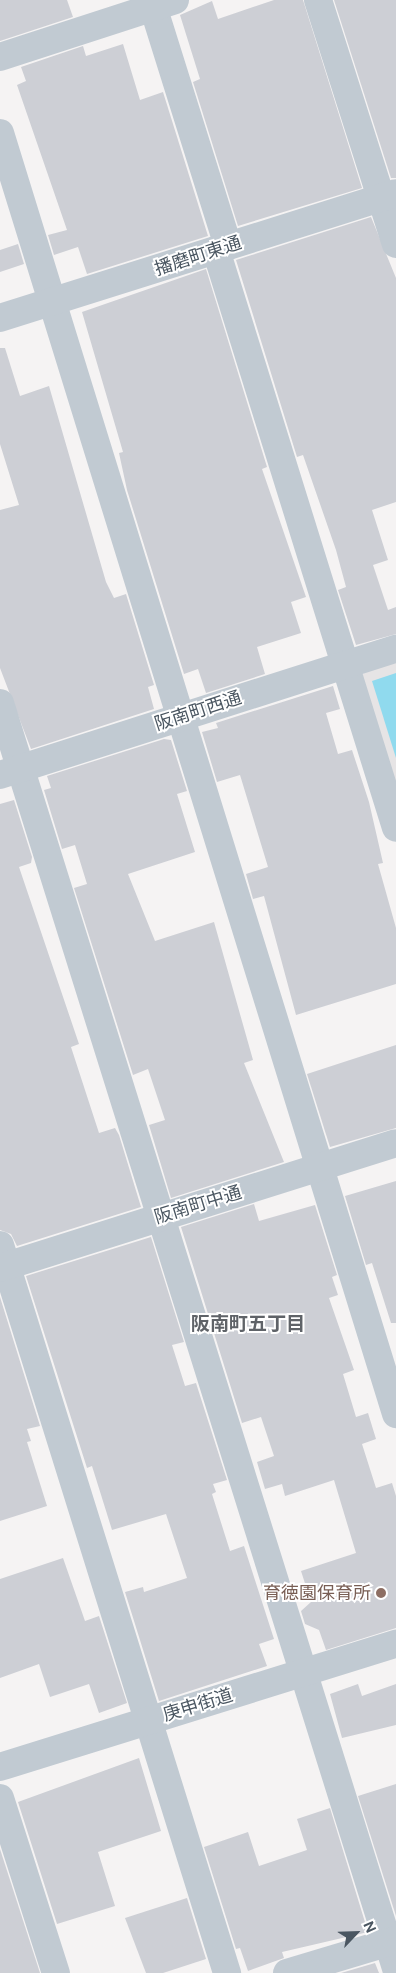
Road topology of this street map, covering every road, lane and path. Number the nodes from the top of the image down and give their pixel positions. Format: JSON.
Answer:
{"nodes":[{"id":1,"x":318,"y":0,"type":"edge"},
{"id":2,"x":160,"y":2,"type":"edge"},
{"id":3,"x":0,"y":57,"type":"edge"},
{"id":4,"x":0,"y":133,"type":"edge"},
{"id":5,"x":389,"y":196,"type":"edge"},
{"id":6,"x":396,"y":244,"type":"edge"},
{"id":7,"x":222,"y":248,"type":"junction"},
{"id":8,"x":51,"y":302,"type":"junction"},
{"id":9,"x":0,"y":318,"type":"edge"},
{"id":10,"x":396,"y":649,"type":"edge"},
{"id":11,"x":345,"y":665,"type":"junction"},
{"id":12,"x":0,"y":703,"type":"edge"},
{"id":13,"x":177,"y":718,"type":"junction"},
{"id":14,"x":10,"y":771,"type":"edge"},
{"id":15,"x":396,"y":828,"type":"edge"},
{"id":16,"x":396,"y":1143,"type":"edge"},
{"id":17,"x":320,"y":1167,"type":"junction"},
{"id":18,"x":160,"y":1216,"type":"junction"},
{"id":19,"x":2,"y":1260,"type":"edge"},
{"id":20,"x":396,"y":1414,"type":"edge"},
{"id":21,"x":396,"y":1644,"type":"edge"},
{"id":22,"x":304,"y":1672,"type":"junction"},
{"id":23,"x":148,"y":1721,"type":"junction"},
{"id":24,"x":0,"y":1767,"type":"edge"},
{"id":25,"x":0,"y":1798,"type":"edge"},
{"id":26,"x":392,"y":1941,"type":"edge"},
{"id":27,"x":396,"y":1968,"type":"edge"},
{"id":28,"x":56,"y":1973,"type":"edge"},
{"id":29,"x":227,"y":1973,"type":"edge"},
{"id":30,"x":287,"y":1973,"type":"edge"}],
"edges":[{"from":1,"to":5,"type":"street"},
{"from":2,"to":3,"type":"street"},
{"from":2,"to":7,"type":"street"},
{"from":4,"to":8,"type":"street"},
{"from":5,"to":6,"type":"street"},
{"from":5,"to":7,"type":"street","name":"播磨町東通"},
{"from":7,"to":8,"type":"street","name":"播磨町東通"},
{"from":7,"to":11,"type":"street"},
{"from":8,"to":9,"type":"street","name":"播磨町東通"},
{"from":8,"to":13,"type":"street"},
{"from":10,"to":11,"type":"street","name":"阪南町西通"},
{"from":11,"to":13,"type":"street","name":"阪南町西通"},
{"from":11,"to":15,"type":"street"},
{"from":12,"to":14,"type":"street"},
{"from":13,"to":14,"type":"street","name":"阪南町西通"},
{"from":13,"to":17,"type":"street"},
{"from":14,"to":18,"type":"street"},
{"from":16,"to":17,"type":"street","name":"阪南町中通"},
{"from":17,"to":18,"type":"street","name":"阪南町中通"},
{"from":17,"to":20,"type":"street"},
{"from":18,"to":19,"type":"street","name":"阪南町中通"},
{"from":18,"to":22,"type":"street"},
{"from":19,"to":23,"type":"street"},
{"from":21,"to":22,"type":"street","name":"庚申街道"},
{"from":22,"to":23,"type":"street","name":"庚申街道"},
{"from":22,"to":26,"type":"street"},
{"from":23,"to":24,"type":"street","name":"庚申街道"},
{"from":23,"to":29,"type":"street"},
{"from":25,"to":28,"type":"street"},
{"from":26,"to":27,"type":"street"},
{"from":26,"to":30,"type":"street"}]}
